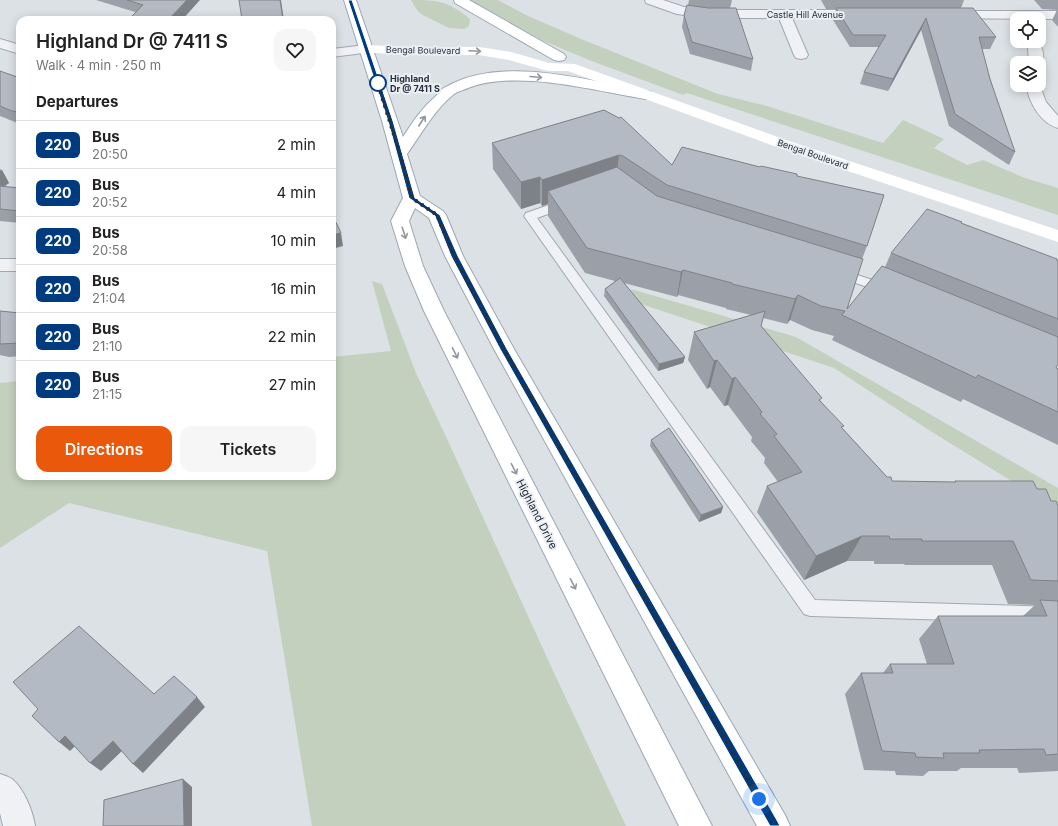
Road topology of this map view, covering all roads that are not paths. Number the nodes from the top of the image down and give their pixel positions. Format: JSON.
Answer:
{"nodes":[{"id":1,"x":350,"y":0,"type":"edge"},
{"id":2,"x":460,"y":0,"type":"edge"},
{"id":3,"x":651,"y":0,"type":"edge"},
{"id":4,"x":784,"y":14,"type":"junction"},
{"id":5,"x":879,"y":14,"type":"edge"},
{"id":6,"x":935,"y":14,"type":"edge"},
{"id":7,"x":1058,"y":15,"type":"edge"},
{"id":8,"x":1046,"y":16,"type":"edge"},
{"id":9,"x":1010,"y":17,"type":"edge"},
{"id":10,"x":0,"y":43,"type":"edge"},
{"id":11,"x":16,"y":49,"type":"edge"},
{"id":12,"x":366,"y":49,"type":"junction"},
{"id":13,"x":336,"y":53,"type":"edge"},
{"id":14,"x":801,"y":55,"type":"dead end"},
{"id":15,"x":565,"y":62,"type":"junction"},
{"id":16,"x":1034,"y":92,"type":"edge"},
{"id":17,"x":646,"y":95,"type":"junction"},
{"id":18,"x":1058,"y":123,"type":"edge"},
{"id":19,"x":400,"y":154,"type":"junction"},
{"id":20,"x":412,"y":198,"type":"junction"},
{"id":21,"x":580,"y":198,"type":"edge"},
{"id":22,"x":1058,"y":236,"type":"edge"},
{"id":23,"x":0,"y":265,"type":"edge"},
{"id":24,"x":16,"y":265,"type":"edge"},
{"id":25,"x":825,"y":268,"type":"edge"},
{"id":26,"x":899,"y":295,"type":"edge"},
{"id":27,"x":1058,"y":615,"type":"edge"},
{"id":28,"x":0,"y":789,"type":"edge"},
{"id":29,"x":19,"y":826,"type":"edge"},
{"id":30,"x":696,"y":826,"type":"edge"},
{"id":31,"x":774,"y":826,"type":"edge"}],
"edges":[{"from":1,"to":12,"type":"main road"},
{"from":2,"to":15,"type":"main road"},
{"from":3,"to":4,"type":"street","name":"Castle Hill Avenue"},
{"from":4,"to":5,"type":"street","name":"Castle Hill Avenue"},
{"from":4,"to":14,"type":"street"},
{"from":6,"to":9,"type":"street"},
{"from":7,"to":8,"type":"street"},
{"from":10,"to":11,"type":"street"},
{"from":12,"to":13,"type":"street"},
{"from":12,"to":15,"type":"main road","name":"Bengal Boulevard"},
{"from":12,"to":19,"type":"main road"},
{"from":15,"to":17,"type":"main road","name":"Bengal Boulevard"},
{"from":16,"to":18,"type":"street"},
{"from":19,"to":17,"type":"main road","one_way":true},
{"from":17,"to":22,"type":"main road","name":"Bengal Boulevard"},
{"from":19,"to":20,"type":"main road"},
{"from":20,"to":30,"type":"main road","name":"Highland Drive","one_way":true},
{"from":20,"to":31,"type":"main road"},
{"from":21,"to":27,"type":"lane"},
{"from":23,"to":24,"type":"street"},
{"from":25,"to":26,"type":"lane"},
{"from":28,"to":29,"type":"street"}]}
